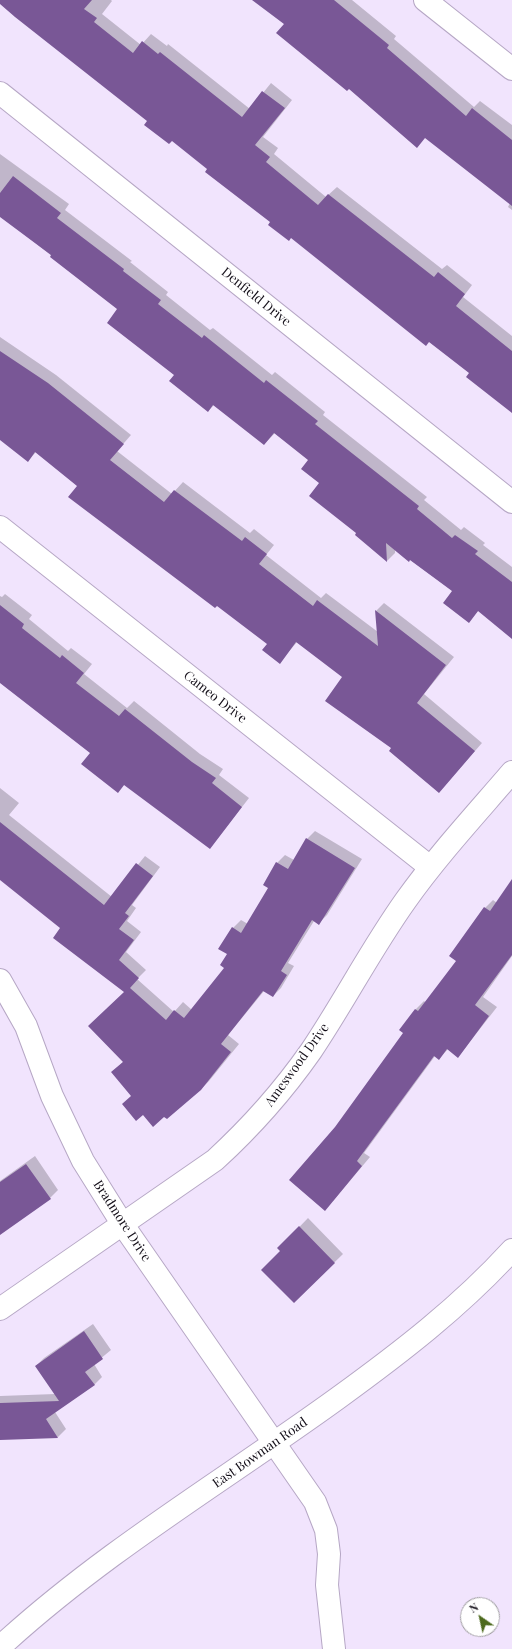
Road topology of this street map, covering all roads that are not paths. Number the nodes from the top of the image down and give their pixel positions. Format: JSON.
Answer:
{"nodes":[{"id":1,"x":425,"y":0,"type":"edge"},
{"id":2,"x":512,"y":69,"type":"edge"},
{"id":3,"x":0,"y":93,"type":"edge"},
{"id":4,"x":512,"y":502,"type":"edge"},
{"id":5,"x":0,"y":527,"type":"edge"},
{"id":6,"x":512,"y":772,"type":"edge"},
{"id":7,"x":430,"y":867,"type":"junction"},
{"id":8,"x":0,"y":980,"type":"edge"},
{"id":9,"x":123,"y":1225,"type":"junction"},
{"id":10,"x":512,"y":1250,"type":"edge"},
{"id":11,"x":0,"y":1309,"type":"edge"},
{"id":12,"x":276,"y":1443,"type":"junction"},
{"id":13,"x":0,"y":1647,"type":"edge"},
{"id":14,"x":334,"y":1649,"type":"edge"}],
"edges":[{"from":1,"to":2,"type":"street"},
{"from":3,"to":4,"type":"street","name":"Denfield Drive"},
{"from":5,"to":7,"type":"street","name":"Cameo Drive"},
{"from":6,"to":7,"type":"street","name":"Ameswood Drive"},
{"from":7,"to":9,"type":"street","name":"Ameswood Drive"},
{"from":8,"to":9,"type":"street","name":"Bradmore Drive"},
{"from":9,"to":11,"type":"street","name":"Ameswood Drive"},
{"from":9,"to":12,"type":"street","name":"Bradmore Drive"},
{"from":10,"to":12,"type":"street","name":"East Bowman Road"},
{"from":12,"to":13,"type":"street","name":"East Bowman Road"},
{"from":12,"to":14,"type":"street","name":"Bradmore Drive"}]}
